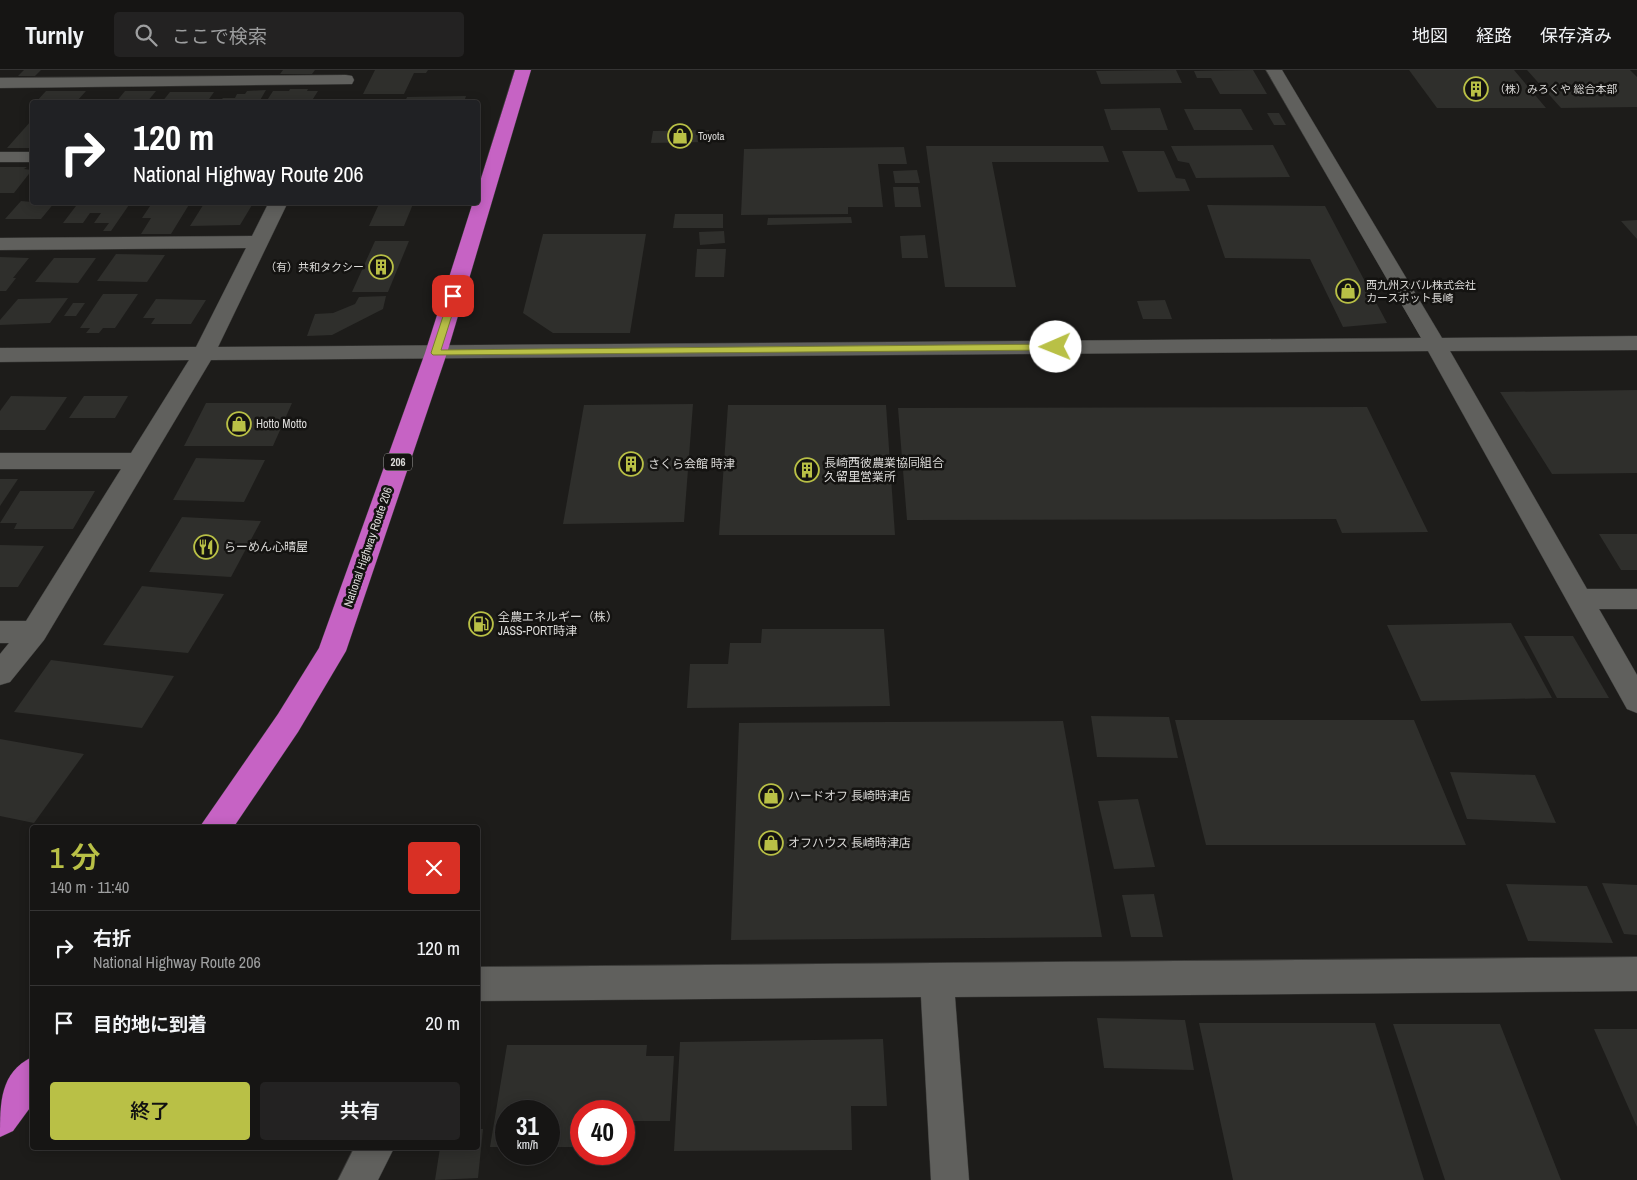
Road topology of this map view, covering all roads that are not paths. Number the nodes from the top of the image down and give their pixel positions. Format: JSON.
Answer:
{"nodes":[{"id":1,"x":523,"y":70,"type":"edge"},
{"id":2,"x":1274,"y":70,"type":"edge"},
{"id":3,"x":349,"y":75,"type":"edge"},
{"id":4,"x":0,"y":83,"type":"edge"},
{"id":5,"x":337,"y":95,"type":"dead end"},
{"id":6,"x":0,"y":157,"type":"edge"},
{"id":7,"x":30,"y":157,"type":"edge"},
{"id":8,"x":278,"y":205,"type":"edge"},
{"id":9,"x":260,"y":242,"type":"junction"},
{"id":10,"x":0,"y":244,"type":"edge"},
{"id":11,"x":1435,"y":344,"type":"junction"},
{"id":12,"x":1637,"y":344,"type":"edge"},
{"id":13,"x":436,"y":353,"type":"junction"},
{"id":14,"x":0,"y":355,"type":"edge"},
{"id":15,"x":203,"y":355,"type":"junction"},
{"id":16,"x":137,"y":461,"type":"junction"},
{"id":17,"x":0,"y":462,"type":"edge"},
{"id":18,"x":1581,"y":599,"type":"junction"},
{"id":19,"x":1637,"y":599,"type":"edge"},
{"id":20,"x":0,"y":632,"type":"edge"},
{"id":21,"x":34,"y":632,"type":"junction"},
{"id":22,"x":0,"y":674,"type":"edge"},
{"id":23,"x":1637,"y":701,"type":"edge"},
{"id":24,"x":217,"y":825,"type":"edge"},
{"id":25,"x":1637,"y":974,"type":"edge"},
{"id":26,"x":937,"y":982,"type":"junction"},
{"id":27,"x":480,"y":984,"type":"edge"},
{"id":28,"x":30,"y":1078,"type":"edge"},
{"id":29,"x":0,"y":1118,"type":"edge"},
{"id":30,"x":374,"y":1150,"type":"edge"},
{"id":31,"x":357,"y":1180,"type":"edge"},
{"id":32,"x":950,"y":1180,"type":"edge"}],
"edges":[{"from":1,"to":13,"type":"highway","name":"National Highway Route 206","number":"206"},
{"from":2,"to":11,"type":"street"},
{"from":3,"to":4,"type":"street"},
{"from":3,"to":5,"type":"street"},
{"from":6,"to":7,"type":"street"},
{"from":8,"to":9,"type":"street"},
{"from":9,"to":10,"type":"street"},
{"from":9,"to":15,"type":"street"},
{"from":11,"to":12,"type":"street"},
{"from":11,"to":13,"type":"street"},
{"from":11,"to":18,"type":"street"},
{"from":13,"to":15,"type":"street"},
{"from":13,"to":24,"type":"highway","name":"National Highway Route 206","number":"206"},
{"from":14,"to":15,"type":"street"},
{"from":15,"to":16,"type":"street"},
{"from":16,"to":17,"type":"street"},
{"from":16,"to":21,"type":"street"},
{"from":18,"to":19,"type":"street"},
{"from":18,"to":23,"type":"street"},
{"from":20,"to":21,"type":"street"},
{"from":21,"to":22,"type":"street"},
{"from":25,"to":26,"type":"street"},
{"from":26,"to":27,"type":"street"},
{"from":26,"to":32,"type":"street"},
{"from":28,"to":29,"type":"highway"},
{"from":30,"to":31,"type":"street"}]}
